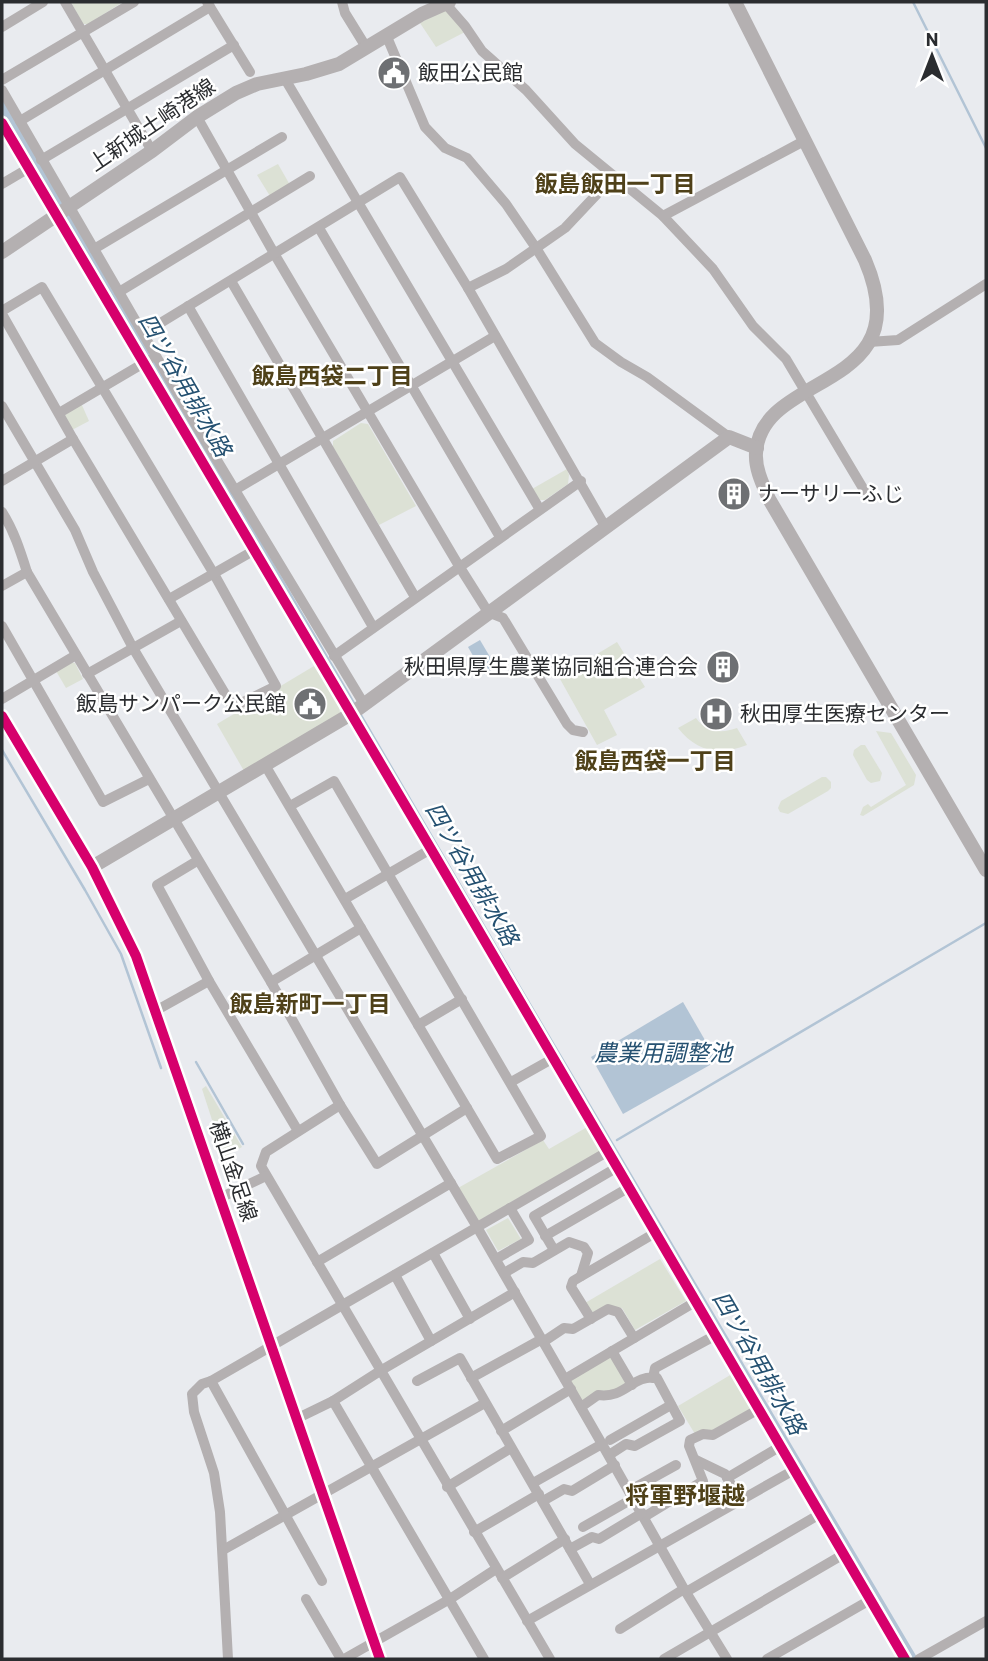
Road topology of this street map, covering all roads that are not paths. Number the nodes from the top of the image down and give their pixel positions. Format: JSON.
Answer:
{"nodes":[{"id":1,"x":43,"y":2,"type":"edge"},
{"id":2,"x":65,"y":2,"type":"edge"},
{"id":3,"x":134,"y":2,"type":"edge"},
{"id":4,"x":342,"y":2,"type":"edge"},
{"id":5,"x":736,"y":2,"type":"edge"},
{"id":6,"x":446,"y":3,"type":"edge"},
{"id":7,"x":208,"y":4,"type":"edge"},
{"id":8,"x":2,"y":27,"type":"edge"},
{"id":9,"x":83,"y":33,"type":"junction"},
{"id":10,"x":387,"y":37,"type":"junction"},
{"id":11,"x":234,"y":45,"type":"junction"},
{"id":12,"x":366,"y":47,"type":"junction"},
{"id":13,"x":104,"y":69,"type":"junction"},
{"id":14,"x":250,"y":72,"type":"dead end"},
{"id":15,"x":285,"y":79,"type":"junction"},
{"id":16,"x":2,"y":80,"type":"edge"},
{"id":17,"x":2,"y":90,"type":"edge"},
{"id":18,"x":127,"y":107,"type":"junction"},
{"id":19,"x":197,"y":117,"type":"junction"},
{"id":20,"x":20,"y":121,"type":"junction"},
{"id":21,"x":2,"y":125,"type":"edge"},
{"id":22,"x":282,"y":137,"type":"dead end"},
{"id":23,"x":804,"y":141,"type":"junction"},
{"id":24,"x":152,"y":151,"type":"junction"},
{"id":25,"x":41,"y":160,"type":"junction"},
{"id":26,"x":29,"y":168,"type":"junction"},
{"id":27,"x":226,"y":169,"type":"junction"},
{"id":28,"x":310,"y":176,"type":"dead end"},
{"id":29,"x":614,"y":176,"type":"junction"},
{"id":30,"x":2,"y":184,"type":"edge"},
{"id":31,"x":359,"y":204,"type":"junction"},
{"id":32,"x":250,"y":211,"type":"junction"},
{"id":33,"x":63,"y":212,"type":"junction"},
{"id":34,"x":663,"y":216,"type":"junction"},
{"id":35,"x":318,"y":228,"type":"junction"},
{"id":36,"x":536,"y":248,"type":"junction"},
{"id":37,"x":94,"y":249,"type":"junction"},
{"id":38,"x":2,"y":251,"type":"edge"},
{"id":39,"x":275,"y":254,"type":"junction"},
{"id":40,"x":231,"y":281,"type":"junction"},
{"id":41,"x":986,"y":284,"type":"edge"},
{"id":42,"x":468,"y":288,"type":"junction"},
{"id":43,"x":120,"y":292,"type":"junction"},
{"id":44,"x":188,"y":306,"type":"junction"},
{"id":45,"x":2,"y":313,"type":"edge"},
{"id":46,"x":144,"y":333,"type":"junction"},
{"id":47,"x":495,"y":336,"type":"junction"},
{"id":48,"x":869,"y":342,"type":"junction"},
{"id":49,"x":149,"y":360,"type":"junction"},
{"id":50,"x":454,"y":362,"type":"junction"},
{"id":51,"x":412,"y":386,"type":"junction"},
{"id":52,"x":103,"y":387,"type":"junction"},
{"id":53,"x":807,"y":391,"type":"junction"},
{"id":54,"x":2,"y":406,"type":"edge"},
{"id":55,"x":368,"y":411,"type":"junction"},
{"id":56,"x":59,"y":413,"type":"junction"},
{"id":57,"x":729,"y":437,"type":"junction"},
{"id":58,"x":323,"y":438,"type":"junction"},
{"id":59,"x":73,"y":439,"type":"junction"},
{"id":60,"x":757,"y":448,"type":"junction"},
{"id":61,"x":34,"y":461,"type":"junction"},
{"id":62,"x":280,"y":463,"type":"junction"},
{"id":63,"x":2,"y":481,"type":"edge"},
{"id":64,"x":580,"y":481,"type":"junction"},
{"id":65,"x":235,"y":490,"type":"junction"},
{"id":66,"x":864,"y":490,"type":"dead end"},
{"id":67,"x":539,"y":508,"type":"junction"},
{"id":68,"x":2,"y":512,"type":"edge"},
{"id":69,"x":606,"y":528,"type":"junction"},
{"id":70,"x":500,"y":537,"type":"junction"},
{"id":71,"x":253,"y":551,"type":"junction"},
{"id":72,"x":459,"y":566,"type":"junction"},
{"id":73,"x":26,"y":572,"type":"junction"},
{"id":74,"x":214,"y":574,"type":"junction"},
{"id":75,"x":2,"y":586,"type":"edge"},
{"id":76,"x":415,"y":597,"type":"junction"},
{"id":77,"x":169,"y":599,"type":"junction"},
{"id":78,"x":488,"y":612,"type":"junction"},
{"id":79,"x":181,"y":621,"type":"junction"},
{"id":80,"x":2,"y":626,"type":"edge"},
{"id":81,"x":373,"y":626,"type":"junction"},
{"id":82,"x":134,"y":648,"type":"junction"},
{"id":83,"x":76,"y":655,"type":"junction"},
{"id":84,"x":334,"y":656,"type":"junction"},
{"id":85,"x":87,"y":674,"type":"junction"},
{"id":86,"x":33,"y":681,"type":"junction"},
{"id":87,"x":2,"y":699,"type":"edge"},
{"id":88,"x":357,"y":709,"type":"junction"},
{"id":89,"x":2,"y":716,"type":"edge"},
{"id":90,"x":583,"y":732,"type":"dead end"},
{"id":91,"x":265,"y":765,"type":"junction"},
{"id":92,"x":149,"y":779,"type":"junction"},
{"id":93,"x":220,"y":791,"type":"junction"},
{"id":94,"x":290,"y":806,"type":"junction"},
{"id":95,"x":173,"y":819,"type":"junction"},
{"id":96,"x":431,"y":849,"type":"junction"},
{"id":97,"x":197,"y":861,"type":"junction"},
{"id":98,"x":92,"y":867,"type":"junction"},
{"id":99,"x":986,"y":870,"type":"edge"},
{"id":100,"x":388,"y":874,"type":"junction"},
{"id":101,"x":345,"y":899,"type":"junction"},
{"id":102,"x":362,"y":928,"type":"junction"},
{"id":103,"x":315,"y":954,"type":"junction"},
{"id":104,"x":209,"y":981,"type":"junction"},
{"id":105,"x":271,"y":982,"type":"junction"},
{"id":106,"x":462,"y":999,"type":"junction"},
{"id":107,"x":157,"y":1010,"type":"junction"},
{"id":108,"x":418,"y":1025,"type":"junction"},
{"id":109,"x":552,"y":1059,"type":"junction"},
{"id":110,"x":511,"y":1082,"type":"junction"},
{"id":111,"x":340,"y":1105,"type":"junction"},
{"id":112,"x":467,"y":1108,"type":"junction"},
{"id":113,"x":298,"y":1130,"type":"junction"},
{"id":114,"x":422,"y":1135,"type":"junction"},
{"id":115,"x":607,"y":1152,"type":"junction"},
{"id":116,"x":616,"y":1168,"type":"junction"},
{"id":117,"x":266,"y":1176,"type":"junction"},
{"id":118,"x":558,"y":1181,"type":"junction"},
{"id":119,"x":451,"y":1183,"type":"junction"},
{"id":120,"x":628,"y":1188,"type":"junction"},
{"id":121,"x":568,"y":1196,"type":"junction"},
{"id":122,"x":222,"y":1197,"type":"junction"},
{"id":123,"x":510,"y":1208,"type":"junction"},
{"id":124,"x":477,"y":1227,"type":"junction"},
{"id":125,"x":654,"y":1233,"type":"junction"},
{"id":126,"x":545,"y":1236,"type":"junction"},
{"id":127,"x":554,"y":1250,"type":"junction"},
{"id":128,"x":433,"y":1252,"type":"junction"},
{"id":129,"x":496,"y":1259,"type":"junction"},
{"id":130,"x":317,"y":1262,"type":"junction"},
{"id":131,"x":504,"y":1273,"type":"junction"},
{"id":132,"x":395,"y":1275,"type":"junction"},
{"id":133,"x":581,"y":1276,"type":"junction"},
{"id":134,"x":515,"y":1292,"type":"junction"},
{"id":135,"x":695,"y":1302,"type":"junction"},
{"id":136,"x":342,"y":1305,"type":"junction"},
{"id":137,"x":470,"y":1318,"type":"junction"},
{"id":138,"x":591,"y":1319,"type":"junction"},
{"id":139,"x":716,"y":1335,"type":"junction"},
{"id":140,"x":634,"y":1338,"type":"junction"},
{"id":141,"x":543,"y":1340,"type":"junction"},
{"id":142,"x":431,"y":1341,"type":"junction"},
{"id":143,"x":272,"y":1347,"type":"junction"},
{"id":144,"x":612,"y":1351,"type":"junction"},
{"id":145,"x":380,"y":1371,"type":"junction"},
{"id":146,"x":471,"y":1378,"type":"junction"},
{"id":147,"x":565,"y":1378,"type":"junction"},
{"id":148,"x":653,"y":1378,"type":"junction"},
{"id":149,"x":211,"y":1381,"type":"junction"},
{"id":150,"x":417,"y":1381,"type":"dead end"},
{"id":151,"x":632,"y":1385,"type":"junction"},
{"id":152,"x":571,"y":1388,"type":"junction"},
{"id":153,"x":333,"y":1401,"type":"junction"},
{"id":154,"x":485,"y":1403,"type":"junction"},
{"id":155,"x":671,"y":1405,"type":"junction"},
{"id":156,"x":581,"y":1407,"type":"junction"},
{"id":157,"x":759,"y":1409,"type":"junction"},
{"id":158,"x":298,"y":1418,"type":"junction"},
{"id":159,"x":501,"y":1431,"type":"junction"},
{"id":160,"x":420,"y":1440,"type":"junction"},
{"id":161,"x":606,"y":1442,"type":"junction"},
{"id":162,"x":511,"y":1447,"type":"junction"},
{"id":163,"x":781,"y":1447,"type":"junction"},
{"id":164,"x":609,"y":1455,"type":"junction"},
{"id":165,"x":696,"y":1460,"type":"junction"},
{"id":166,"x":371,"y":1465,"type":"junction"},
{"id":167,"x":615,"y":1465,"type":"junction"},
{"id":168,"x":676,"y":1465,"type":"dead end"},
{"id":169,"x":794,"y":1470,"type":"junction"},
{"id":170,"x":724,"y":1475,"type":"junction"},
{"id":171,"x":703,"y":1481,"type":"junction"},
{"id":172,"x":533,"y":1483,"type":"junction"},
{"id":173,"x":447,"y":1487,"type":"junction"},
{"id":174,"x":323,"y":1491,"type":"junction"},
{"id":175,"x":632,"y":1494,"type":"junction"},
{"id":176,"x":541,"y":1497,"type":"junction"},
{"id":177,"x":740,"y":1500,"type":"junction"},
{"id":178,"x":285,"y":1513,"type":"junction"},
{"id":179,"x":820,"y":1514,"type":"junction"},
{"id":180,"x":643,"y":1515,"type":"junction"},
{"id":181,"x":583,"y":1527,"type":"dead end"},
{"id":182,"x":474,"y":1532,"type":"junction"},
{"id":183,"x":567,"y":1544,"type":"junction"},
{"id":184,"x":660,"y":1546,"type":"junction"},
{"id":185,"x":223,"y":1550,"type":"junction"},
{"id":186,"x":844,"y":1554,"type":"junction"},
{"id":187,"x":499,"y":1574,"type":"junction"},
{"id":188,"x":322,"y":1581,"type":"dead end"},
{"id":189,"x":590,"y":1584,"type":"junction"},
{"id":190,"x":685,"y":1590,"type":"junction"},
{"id":191,"x":306,"y":1599,"type":"dead end"},
{"id":192,"x":450,"y":1599,"type":"junction"},
{"id":193,"x":870,"y":1600,"type":"junction"},
{"id":194,"x":527,"y":1620,"type":"junction"},
{"id":195,"x":986,"y":1621,"type":"edge"},
{"id":196,"x":620,"y":1629,"type":"dead end"},
{"id":197,"x":710,"y":1632,"type":"junction"},
{"id":198,"x":374,"y":1641,"type":"junction"},
{"id":199,"x":922,"y":1658,"type":"edge"},
{"id":200,"x":228,"y":1659,"type":"edge"},
{"id":201,"x":343,"y":1659,"type":"edge"},
{"id":202,"x":380,"y":1659,"type":"edge"},
{"id":203,"x":484,"y":1659,"type":"edge"},
{"id":204,"x":550,"y":1659,"type":"edge"},
{"id":205,"x":664,"y":1659,"type":"edge"},
{"id":206,"x":727,"y":1659,"type":"edge"},
{"id":207,"x":768,"y":1659,"type":"edge"},
{"id":208,"x":905,"y":1659,"type":"edge"}],
"edges":[{"from":1,"to":8,"type":"street"},
{"from":2,"to":9,"type":"street"},
{"from":3,"to":9,"type":"street"},
{"from":4,"to":12,"type":"street"},
{"from":5,"to":23,"type":"street"},
{"from":6,"to":10,"type":"street","name":"上新城土崎港線"},
{"from":6,"to":29,"type":"street"},
{"from":7,"to":11,"type":"street"},
{"from":7,"to":13,"type":"street"},
{"from":9,"to":13,"type":"street"},
{"from":9,"to":16,"type":"street"},
{"from":10,"to":12,"type":"street","name":"上新城土崎港線"},
{"from":10,"to":36,"type":"street"},
{"from":11,"to":14,"type":"street"},
{"from":11,"to":18,"type":"street"},
{"from":12,"to":15,"type":"street","name":"上新城土崎港線"},
{"from":13,"to":18,"type":"street"},
{"from":13,"to":20,"type":"street"},
{"from":15,"to":19,"type":"street","name":"上新城土崎港線"},
{"from":15,"to":31,"type":"street"},
{"from":17,"to":20,"type":"street"},
{"from":18,"to":24,"type":"street"},
{"from":18,"to":25,"type":"street"},
{"from":19,"to":24,"type":"street","name":"上新城土崎港線"},
{"from":19,"to":27,"type":"street"},
{"from":20,"to":25,"type":"street"},
{"from":21,"to":26,"type":"street"},
{"from":22,"to":27,"type":"street"},
{"from":23,"to":34,"type":"street"},
{"from":23,"to":48,"type":"street"},
{"from":24,"to":33,"type":"street","name":"上新城土崎港線"},
{"from":25,"to":33,"type":"street"},
{"from":26,"to":30,"type":"street"},
{"from":26,"to":33,"type":"street"},
{"from":27,"to":32,"type":"street"},
{"from":27,"to":37,"type":"street"},
{"from":28,"to":32,"type":"street"},
{"from":29,"to":34,"type":"street"},
{"from":29,"to":36,"type":"street"},
{"from":31,"to":35,"type":"street"},
{"from":31,"to":42,"type":"street"},
{"from":31,"to":50,"type":"street"},
{"from":32,"to":39,"type":"street"},
{"from":32,"to":43,"type":"street"},
{"from":33,"to":37,"type":"street"},
{"from":33,"to":38,"type":"street","name":"上新城土崎港線"},
{"from":33,"to":49,"type":"street"},
{"from":34,"to":53,"type":"street"},
{"from":35,"to":39,"type":"street"},
{"from":35,"to":51,"type":"street"},
{"from":36,"to":42,"type":"street"},
{"from":36,"to":57,"type":"street"},
{"from":37,"to":43,"type":"street"},
{"from":39,"to":40,"type":"street"},
{"from":39,"to":55,"type":"street"},
{"from":40,"to":44,"type":"street"},
{"from":40,"to":58,"type":"street"},
{"from":41,"to":48,"type":"street"},
{"from":42,"to":47,"type":"street"},
{"from":43,"to":46,"type":"street"},
{"from":44,"to":46,"type":"street"},
{"from":44,"to":62,"type":"street"},
{"from":45,"to":52,"type":"street"},
{"from":45,"to":56,"type":"street"},
{"from":46,"to":49,"type":"street"},
{"from":47,"to":50,"type":"street"},
{"from":47,"to":64,"type":"street"},
{"from":48,"to":53,"type":"street"},
{"from":49,"to":52,"type":"street"},
{"from":49,"to":65,"type":"street"},
{"from":49,"to":71,"type":"street"},
{"from":50,"to":51,"type":"street"},
{"from":50,"to":67,"type":"street"},
{"from":51,"to":55,"type":"street"},
{"from":51,"to":70,"type":"street"},
{"from":52,"to":56,"type":"street"},
{"from":52,"to":74,"type":"street"},
{"from":53,"to":60,"type":"street"},
{"from":53,"to":66,"type":"street"},
{"from":54,"to":61,"type":"street"},
{"from":55,"to":58,"type":"street"},
{"from":55,"to":72,"type":"street"},
{"from":56,"to":59,"type":"street"},
{"from":57,"to":60,"type":"street"},
{"from":57,"to":69,"type":"street"},
{"from":58,"to":62,"type":"street"},
{"from":58,"to":76,"type":"street"},
{"from":59,"to":61,"type":"street"},
{"from":59,"to":77,"type":"street"},
{"from":60,"to":99,"type":"street"},
{"from":61,"to":63,"type":"street"},
{"from":61,"to":82,"type":"street"},
{"from":62,"to":65,"type":"street"},
{"from":62,"to":81,"type":"street"},
{"from":64,"to":67,"type":"street"},
{"from":64,"to":69,"type":"street"},
{"from":65,"to":84,"type":"street"},
{"from":67,"to":70,"type":"street"},
{"from":68,"to":73,"type":"street"},
{"from":69,"to":78,"type":"street"},
{"from":70,"to":72,"type":"street"},
{"from":71,"to":74,"type":"street"},
{"from":71,"to":88,"type":"street"},
{"from":72,"to":76,"type":"street"},
{"from":72,"to":78,"type":"street"},
{"from":73,"to":75,"type":"street"},
{"from":73,"to":83,"type":"street"},
{"from":74,"to":77,"type":"street"},
{"from":74,"to":79,"type":"street"},
{"from":76,"to":81,"type":"street"},
{"from":77,"to":79,"type":"street"},
{"from":78,"to":88,"type":"street"},
{"from":78,"to":90,"type":"street"},
{"from":79,"to":82,"type":"street"},
{"from":80,"to":86,"type":"street"},
{"from":81,"to":84,"type":"street"},
{"from":82,"to":85,"type":"street"},
{"from":82,"to":93,"type":"street"},
{"from":83,"to":85,"type":"street"},
{"from":83,"to":86,"type":"street"},
{"from":84,"to":88,"type":"street"},
{"from":85,"to":92,"type":"street"},
{"from":86,"to":87,"type":"street"},
{"from":86,"to":92,"type":"street"},
{"from":88,"to":91,"type":"street"},
{"from":88,"to":96,"type":"street"},
{"from":89,"to":98,"type":"street","name":"横山金足線"},
{"from":91,"to":93,"type":"street"},
{"from":91,"to":94,"type":"street"},
{"from":92,"to":95,"type":"street"},
{"from":93,"to":95,"type":"street"},
{"from":93,"to":103,"type":"street"},
{"from":94,"to":100,"type":"street"},
{"from":94,"to":101,"type":"street"},
{"from":95,"to":97,"type":"street"},
{"from":95,"to":98,"type":"street"},
{"from":96,"to":100,"type":"street"},
{"from":96,"to":109,"type":"street"},
{"from":97,"to":104,"type":"street"},
{"from":97,"to":105,"type":"street"},
{"from":98,"to":107,"type":"street","name":"横山金足線"},
{"from":100,"to":101,"type":"street"},
{"from":100,"to":106,"type":"street"},
{"from":101,"to":102,"type":"street"},
{"from":102,"to":103,"type":"street"},
{"from":102,"to":108,"type":"street"},
{"from":103,"to":105,"type":"street"},
{"from":103,"to":114,"type":"street"},
{"from":104,"to":107,"type":"street"},
{"from":104,"to":113,"type":"street"},
{"from":105,"to":111,"type":"street"},
{"from":106,"to":108,"type":"street"},
{"from":106,"to":110,"type":"street"},
{"from":107,"to":122,"type":"street","name":"横山金足線"},
{"from":108,"to":112,"type":"street"},
{"from":109,"to":110,"type":"street"},
{"from":109,"to":115,"type":"street"},
{"from":110,"to":112,"type":"street"},
{"from":111,"to":113,"type":"street"},
{"from":111,"to":114,"type":"street"},
{"from":112,"to":114,"type":"street"},
{"from":113,"to":117,"type":"street"},
{"from":114,"to":119,"type":"street"},
{"from":115,"to":116,"type":"street"},
{"from":115,"to":118,"type":"street"},
{"from":116,"to":120,"type":"street"},
{"from":116,"to":121,"type":"street"},
{"from":117,"to":122,"type":"street"},
{"from":117,"to":130,"type":"street"},
{"from":118,"to":121,"type":"street"},
{"from":118,"to":123,"type":"street"},
{"from":119,"to":124,"type":"street"},
{"from":119,"to":130,"type":"street"},
{"from":120,"to":125,"type":"street"},
{"from":120,"to":126,"type":"street"},
{"from":121,"to":126,"type":"street"},
{"from":122,"to":143,"type":"street","name":"横山金足線"},
{"from":123,"to":124,"type":"street"},
{"from":123,"to":129,"type":"street"},
{"from":124,"to":128,"type":"street"},
{"from":124,"to":129,"type":"street"},
{"from":125,"to":133,"type":"street"},
{"from":125,"to":135,"type":"street"},
{"from":126,"to":127,"type":"street"},
{"from":127,"to":131,"type":"street"},
{"from":127,"to":133,"type":"street"},
{"from":128,"to":132,"type":"street"},
{"from":128,"to":137,"type":"street"},
{"from":129,"to":131,"type":"street"},
{"from":130,"to":136,"type":"street"},
{"from":131,"to":134,"type":"street"},
{"from":132,"to":136,"type":"street"},
{"from":132,"to":142,"type":"street"},
{"from":133,"to":138,"type":"street"},
{"from":134,"to":137,"type":"street"},
{"from":134,"to":141,"type":"street"},
{"from":135,"to":139,"type":"street"},
{"from":135,"to":140,"type":"street"},
{"from":136,"to":143,"type":"street"},
{"from":136,"to":145,"type":"street"},
{"from":137,"to":142,"type":"street"},
{"from":138,"to":140,"type":"street"},
{"from":138,"to":141,"type":"street"},
{"from":139,"to":148,"type":"street"},
{"from":139,"to":157,"type":"street"},
{"from":140,"to":144,"type":"street"},
{"from":141,"to":146,"type":"street"},
{"from":141,"to":147,"type":"street"},
{"from":142,"to":145,"type":"street"},
{"from":143,"to":149,"type":"street"},
{"from":143,"to":158,"type":"street","name":"横山金足線"},
{"from":144,"to":147,"type":"street"},
{"from":144,"to":151,"type":"street"},
{"from":145,"to":153,"type":"street"},
{"from":145,"to":160,"type":"street"},
{"from":146,"to":150,"type":"street"},
{"from":146,"to":154,"type":"street"},
{"from":147,"to":152,"type":"street"},
{"from":148,"to":151,"type":"street"},
{"from":148,"to":155,"type":"street"},
{"from":149,"to":178,"type":"street"},
{"from":149,"to":185,"type":"street"},
{"from":151,"to":156,"type":"street"},
{"from":152,"to":156,"type":"street"},
{"from":152,"to":159,"type":"street"},
{"from":153,"to":158,"type":"street"},
{"from":153,"to":166,"type":"street"},
{"from":154,"to":159,"type":"street"},
{"from":154,"to":160,"type":"street"},
{"from":155,"to":161,"type":"street"},
{"from":155,"to":164,"type":"street"},
{"from":156,"to":161,"type":"street"},
{"from":157,"to":163,"type":"street"},
{"from":157,"to":165,"type":"street"},
{"from":158,"to":174,"type":"street","name":"横山金足線"},
{"from":159,"to":162,"type":"street"},
{"from":160,"to":166,"type":"street"},
{"from":160,"to":173,"type":"street"},
{"from":161,"to":164,"type":"street"},
{"from":161,"to":172,"type":"street"},
{"from":162,"to":172,"type":"street"},
{"from":162,"to":173,"type":"street"},
{"from":163,"to":169,"type":"street"},
{"from":163,"to":170,"type":"street"},
{"from":164,"to":167,"type":"street"},
{"from":165,"to":170,"type":"street"},
{"from":165,"to":171,"type":"street"},
{"from":166,"to":174,"type":"street"},
{"from":166,"to":192,"type":"street"},
{"from":167,"to":175,"type":"street"},
{"from":167,"to":176,"type":"street"},
{"from":168,"to":175,"type":"street"},
{"from":169,"to":177,"type":"street"},
{"from":169,"to":179,"type":"street"},
{"from":170,"to":171,"type":"street"},
{"from":170,"to":177,"type":"street"},
{"from":171,"to":180,"type":"street"},
{"from":172,"to":176,"type":"street"},
{"from":173,"to":182,"type":"street"},
{"from":174,"to":178,"type":"street"},
{"from":174,"to":198,"type":"street","name":"横山金足線"},
{"from":175,"to":180,"type":"street"},
{"from":175,"to":181,"type":"street"},
{"from":176,"to":182,"type":"street"},
{"from":176,"to":183,"type":"street"},
{"from":177,"to":184,"type":"street"},
{"from":178,"to":185,"type":"street"},
{"from":178,"to":188,"type":"street"},
{"from":179,"to":186,"type":"street"},
{"from":179,"to":190,"type":"street"},
{"from":180,"to":183,"type":"street"},
{"from":180,"to":184,"type":"street"},
{"from":182,"to":187,"type":"street"},
{"from":183,"to":187,"type":"street"},
{"from":183,"to":189,"type":"street"},
{"from":184,"to":189,"type":"street"},
{"from":184,"to":190,"type":"street"},
{"from":185,"to":200,"type":"street"},
{"from":186,"to":193,"type":"street"},
{"from":186,"to":197,"type":"street"},
{"from":187,"to":192,"type":"street"},
{"from":187,"to":194,"type":"street"},
{"from":189,"to":194,"type":"street"},
{"from":190,"to":196,"type":"street"},
{"from":190,"to":197,"type":"street"},
{"from":191,"to":201,"type":"street"},
{"from":192,"to":198,"type":"street"},
{"from":192,"to":203,"type":"street"},
{"from":193,"to":207,"type":"street"},
{"from":193,"to":208,"type":"street"},
{"from":194,"to":204,"type":"street"},
{"from":195,"to":199,"type":"street"},
{"from":197,"to":205,"type":"street"},
{"from":197,"to":206,"type":"street"},
{"from":198,"to":201,"type":"street"},
{"from":198,"to":202,"type":"street","name":"横山金足線"}]}
